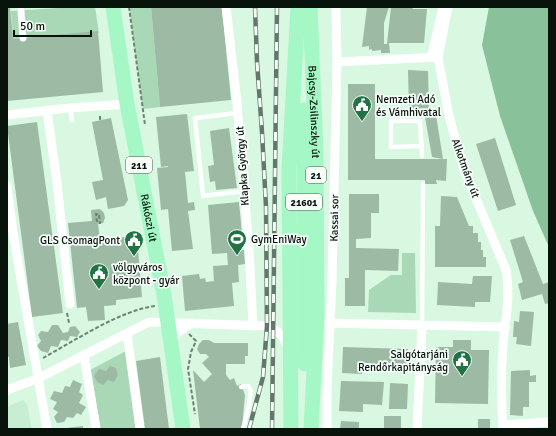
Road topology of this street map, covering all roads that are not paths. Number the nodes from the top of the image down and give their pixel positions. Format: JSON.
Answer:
{"nodes":[{"id":1,"x":113,"y":7,"type":"edge"},
{"id":2,"x":226,"y":7,"type":"edge"},
{"id":3,"x":298,"y":7,"type":"edge"},
{"id":4,"x":310,"y":7,"type":"edge"},
{"id":5,"x":336,"y":7,"type":"edge"},
{"id":6,"x":442,"y":7,"type":"edge"},
{"id":7,"x":448,"y":7,"type":"edge"},
{"id":8,"x":21,"y":10,"type":"dead end"},
{"id":9,"x":23,"y":38,"type":"dead end"},
{"id":10,"x":304,"y":38,"type":"junction"},
{"id":11,"x":434,"y":58,"type":"junction"},
{"id":12,"x":337,"y":62,"type":"junction"},
{"id":13,"x":127,"y":104,"type":"junction"},
{"id":14,"x":70,"y":108,"type":"junction"},
{"id":15,"x":47,"y":110,"type":"junction"},
{"id":16,"x":238,"y":113,"type":"junction"},
{"id":17,"x":7,"y":115,"type":"edge"},
{"id":18,"x":72,"y":120,"type":"dead end"},
{"id":19,"x":422,"y":146,"type":"junction"},
{"id":20,"x":422,"y":156,"type":"dead end"},
{"id":21,"x":423,"y":184,"type":"dead end"},
{"id":22,"x":7,"y":186,"type":"edge"},
{"id":23,"x":244,"y":191,"type":"junction"},
{"id":24,"x":70,"y":304,"type":"dead end"},
{"id":25,"x":316,"y":314,"type":"junction"},
{"id":26,"x":168,"y":322,"type":"junction"},
{"id":27,"x":329,"y":323,"type":"junction"},
{"id":28,"x":188,"y":326,"type":"junction"},
{"id":29,"x":253,"y":326,"type":"junction"},
{"id":30,"x":422,"y":326,"type":"junction"},
{"id":31,"x":506,"y":327,"type":"junction"},
{"id":32,"x":127,"y":333,"type":"junction"},
{"id":33,"x":316,"y":333,"type":"junction"},
{"id":34,"x":170,"y":344,"type":"junction"},
{"id":35,"x":84,"y":355,"type":"junction"},
{"id":36,"x":290,"y":359,"type":"junction"},
{"id":37,"x":39,"y":378,"type":"junction"},
{"id":38,"x":242,"y":387,"type":"dead end"},
{"id":39,"x":7,"y":390,"type":"edge"},
{"id":40,"x":549,"y":422,"type":"edge"},
{"id":41,"x":503,"y":427,"type":"edge"},
{"id":42,"x":47,"y":429,"type":"edge"},
{"id":43,"x":96,"y":429,"type":"edge"},
{"id":44,"x":140,"y":429,"type":"edge"},
{"id":45,"x":183,"y":429,"type":"edge"},
{"id":46,"x":243,"y":429,"type":"edge"},
{"id":47,"x":291,"y":429,"type":"edge"},
{"id":48,"x":304,"y":429,"type":"edge"},
{"id":49,"x":311,"y":429,"type":"edge"},
{"id":50,"x":327,"y":429,"type":"edge"},
{"id":51,"x":417,"y":429,"type":"edge"}],
"edges":[{"from":1,"to":13,"type":"main road","name":"Rákóczi út","number":"211"},
{"from":2,"to":16,"type":"street","name":"Klapka György út"},
{"from":3,"to":10,"type":"main road","name":"Bajcsy-Zsilinszky út","number":"21"},
{"from":4,"to":10,"type":"main road","name":"Bajcsy-Zsilinszky út","number":"21"},
{"from":5,"to":12,"type":"street","name":"Kassai sor"},
{"from":6,"to":11,"type":"street"},
{"from":7,"to":11,"type":"street","name":"Alkotmány út"},
{"from":8,"to":9,"type":"street"},
{"from":10,"to":25,"type":"main road","name":"Bajcsy-Zsilinszky út","number":"21"},
{"from":10,"to":36,"type":"main road","name":"Bajcsy-Zsilinszky út","number":"21"},
{"from":10,"to":48,"type":"main road","number":"21601"},
{"from":11,"to":12,"type":"street"},
{"from":11,"to":31,"type":"street","name":"Alkotmány út"},
{"from":12,"to":27,"type":"street","name":"Kassai sor"},
{"from":13,"to":14,"type":"street"},
{"from":13,"to":26,"type":"main road","name":"Rákóczi út","number":"211"},
{"from":14,"to":15,"type":"street"},
{"from":14,"to":18,"type":"lane"},
{"from":15,"to":17,"type":"street"},
{"from":15,"to":24,"type":"street"},
{"from":16,"to":23,"type":"street","name":"Klapka György út"},
{"from":16,"to":23,"type":"lane"},
{"from":19,"to":19,"type":"lane"},
{"from":19,"to":20,"type":"lane"},
{"from":21,"to":30,"type":"lane"},
{"from":22,"to":37,"type":"street"},
{"from":23,"to":29,"type":"street","name":"Klapka György út"},
{"from":25,"to":27,"type":"street"},
{"from":25,"to":33,"type":"main road","number":"21"},
{"from":26,"to":28,"type":"street"},
{"from":26,"to":32,"type":"street"},
{"from":26,"to":34,"type":"main road","name":"Rákóczi út","number":"211"},
{"from":27,"to":30,"type":"street"},
{"from":27,"to":33,"type":"street"},
{"from":27,"to":50,"type":"street","name":"Kassai sor"},
{"from":28,"to":29,"type":"street"},
{"from":28,"to":34,"type":"street"},
{"from":29,"to":36,"type":"street"},
{"from":30,"to":31,"type":"street"},
{"from":30,"to":51,"type":"street"},
{"from":31,"to":41,"type":"street","name":"Alkotmány út"},
{"from":32,"to":35,"type":"street"},
{"from":32,"to":44,"type":"street"},
{"from":33,"to":49,"type":"main road","number":"21"},
{"from":34,"to":45,"type":"main road","name":"Rákóczi út","number":"211"},
{"from":35,"to":37,"type":"street"},
{"from":35,"to":43,"type":"street"},
{"from":36,"to":47,"type":"main road","number":"21"},
{"from":37,"to":39,"type":"street"},
{"from":37,"to":42,"type":"street"},
{"from":38,"to":46,"type":"lane"},
{"from":40,"to":41,"type":"street"}]}
